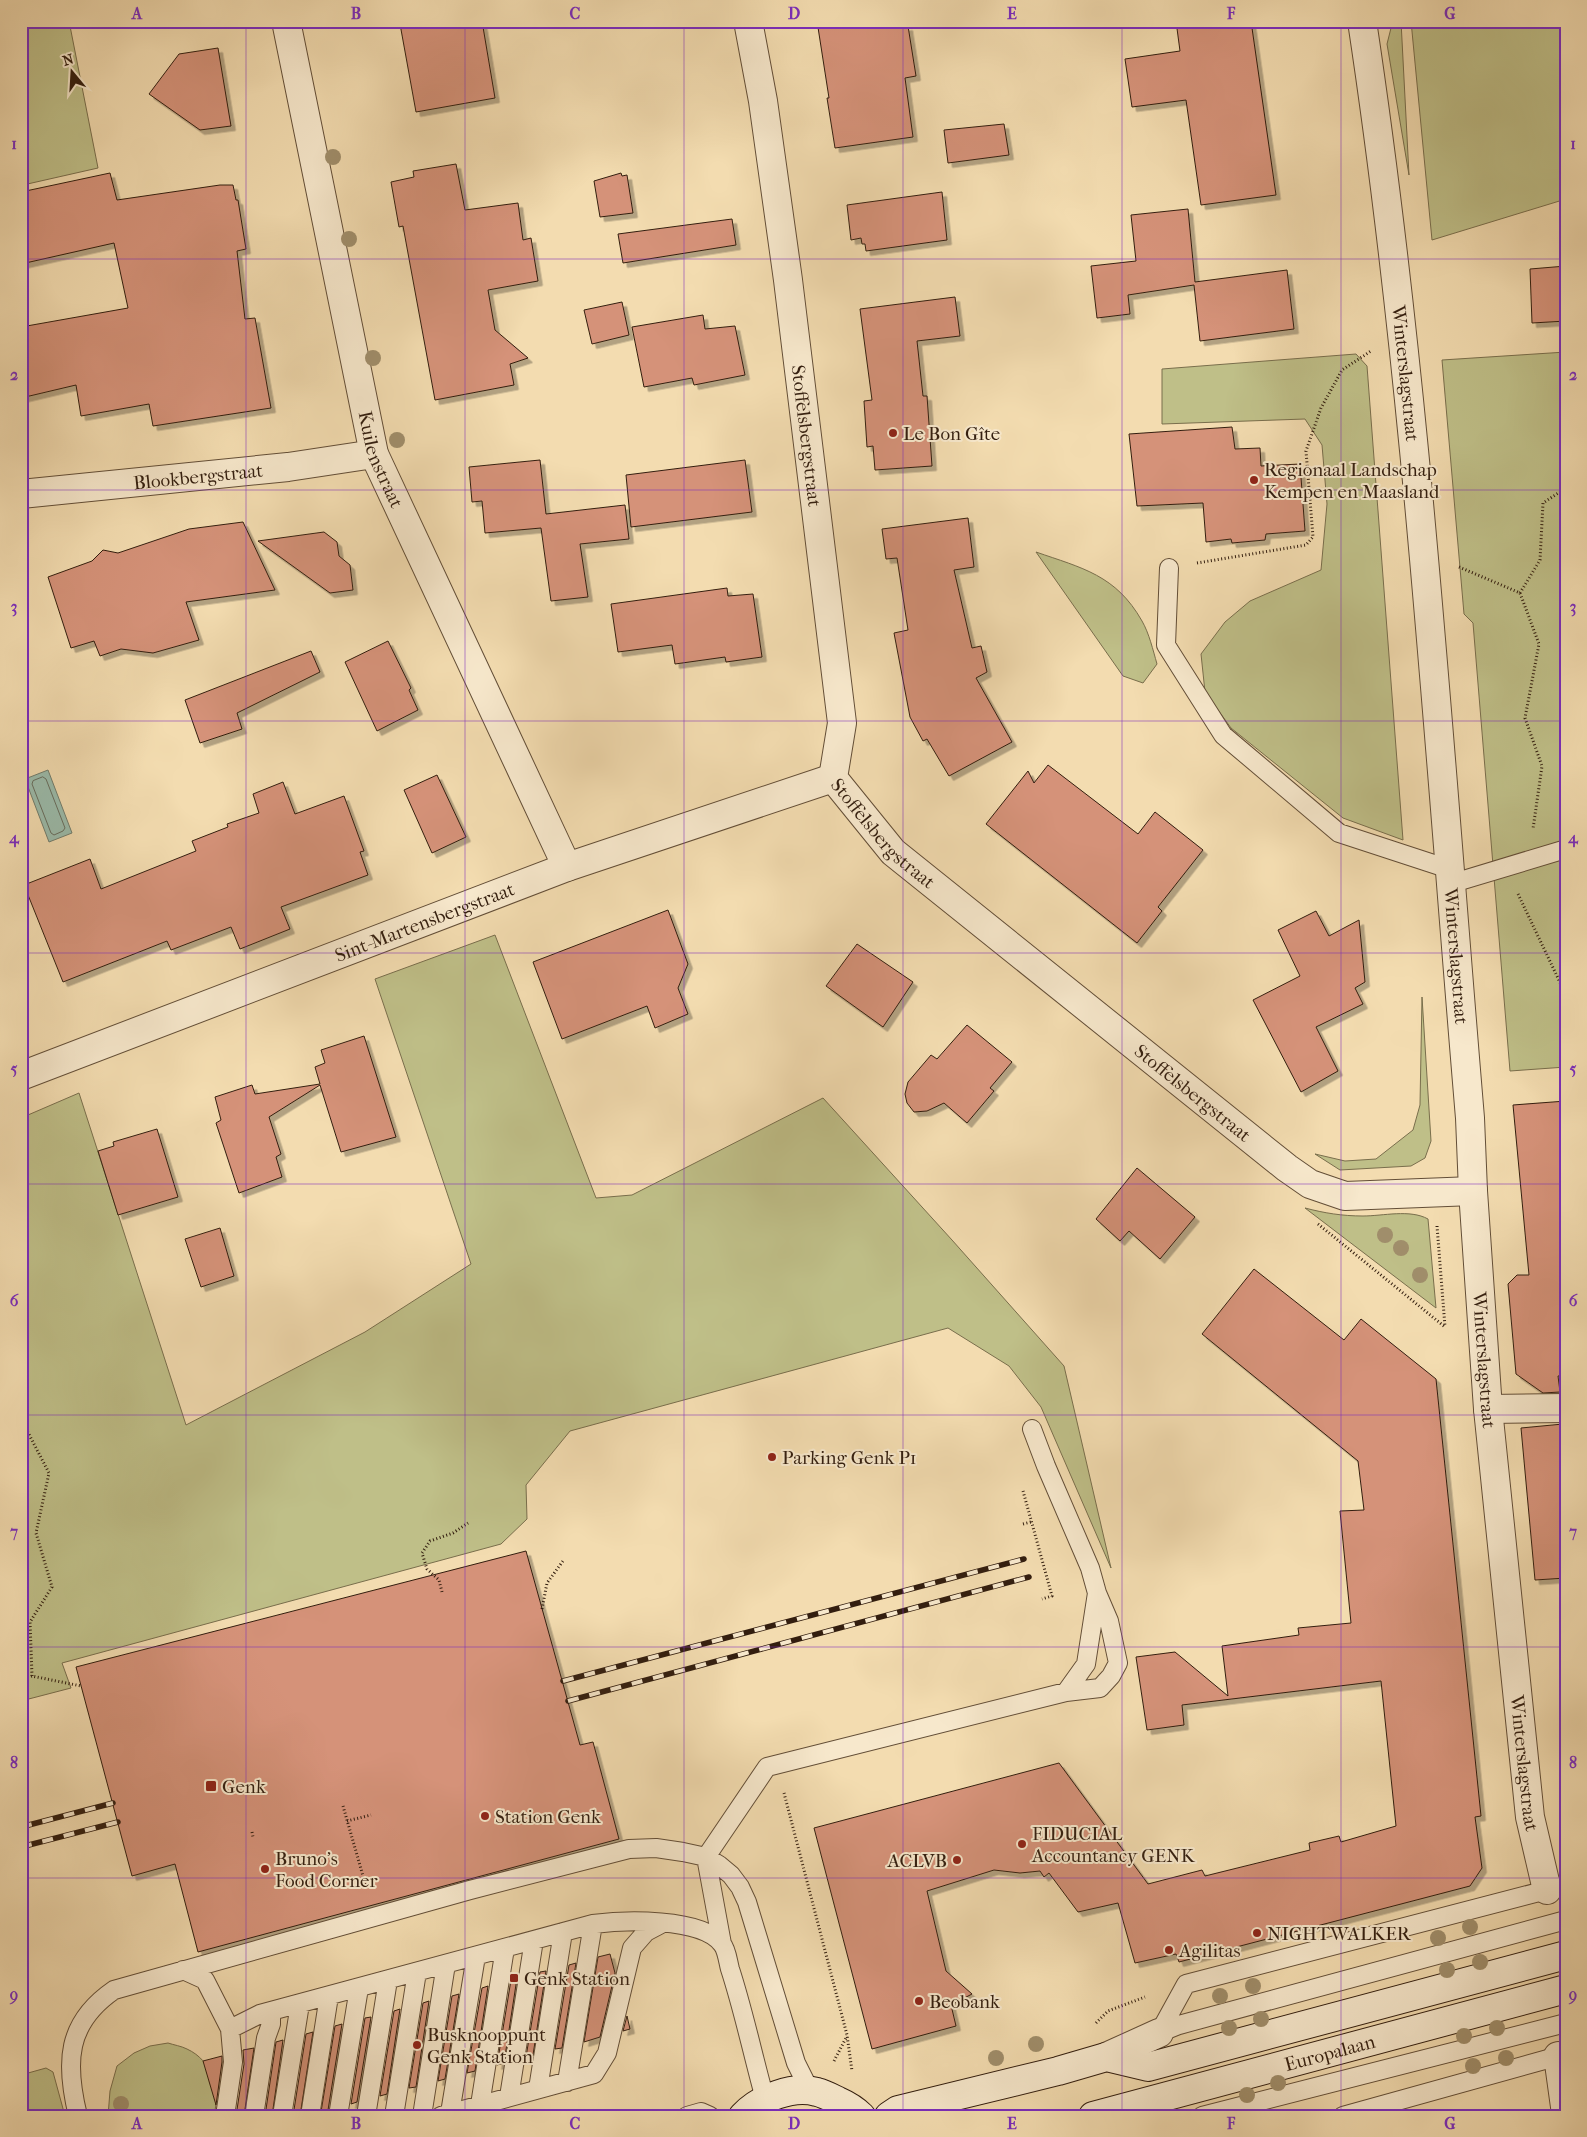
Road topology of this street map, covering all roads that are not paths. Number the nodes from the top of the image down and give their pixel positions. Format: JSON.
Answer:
{"nodes":[{"id":1,"x":286,"y":21,"type":"edge"},
{"id":2,"x":748,"y":21,"type":"edge"},
{"id":3,"x":1362,"y":21,"type":"edge"},
{"id":4,"x":374,"y":454,"type":"junction"},
{"id":5,"x":21,"y":494,"type":"edge"},
{"id":6,"x":1169,"y":568,"type":"road end"},
{"id":7,"x":833,"y":778,"type":"junction"},
{"id":8,"x":1566,"y":849,"type":"edge"},
{"id":9,"x":567,"y":867,"type":"junction"},
{"id":10,"x":1449,"y":877,"type":"junction"},
{"id":11,"x":21,"y":1076,"type":"edge"},
{"id":12,"x":1473,"y":1190,"type":"junction"},
{"id":13,"x":1566,"y":1408,"type":"edge"},
{"id":14,"x":1488,"y":1409,"type":"junction"},
{"id":15,"x":1032,"y":1429,"type":"dead end"},
{"id":16,"x":1097,"y":1593,"type":"junction"},
{"id":17,"x":1066,"y":1692,"type":"junction"},
{"id":18,"x":706,"y":1858,"type":"junction"},
{"id":19,"x":1556,"y":1887,"type":"edge"},
{"id":20,"x":1566,"y":1920,"type":"edge"},
{"id":21,"x":663,"y":1923,"type":"junction"},
{"id":22,"x":593,"y":1924,"type":"junction"},
{"id":23,"x":563,"y":1932,"type":"junction"},
{"id":24,"x":534,"y":1940,"type":"junction"},
{"id":25,"x":722,"y":1944,"type":"junction"},
{"id":26,"x":505,"y":1948,"type":"junction"},
{"id":27,"x":1566,"y":1955,"type":"edge"},
{"id":28,"x":476,"y":1956,"type":"junction"},
{"id":29,"x":446,"y":1964,"type":"junction"},
{"id":30,"x":183,"y":1970,"type":"junction"},
{"id":31,"x":418,"y":1972,"type":"junction"},
{"id":32,"x":388,"y":1980,"type":"junction"},
{"id":33,"x":359,"y":1988,"type":"junction"},
{"id":34,"x":1566,"y":1989,"type":"edge"},
{"id":35,"x":329,"y":1996,"type":"junction"},
{"id":36,"x":300,"y":2004,"type":"junction"},
{"id":37,"x":271,"y":2012,"type":"junction"},
{"id":38,"x":1566,"y":2022,"type":"edge"},
{"id":39,"x":230,"y":2029,"type":"junction"},
{"id":40,"x":1158,"y":2033,"type":"junction"},
{"id":41,"x":1562,"y":2055,"type":"edge"},
{"id":42,"x":1106,"y":2056,"type":"junction"},
{"id":43,"x":567,"y":2082,"type":"junction"},
{"id":44,"x":538,"y":2089,"type":"junction"},
{"id":45,"x":810,"y":2091,"type":"junction"},
{"id":46,"x":509,"y":2097,"type":"junction"},
{"id":47,"x":765,"y":2099,"type":"junction"},
{"id":48,"x":480,"y":2106,"type":"junction"},
{"id":49,"x":445,"y":2114,"type":"edge"},
{"id":50,"x":1566,"y":2114,"type":"edge"},
{"id":51,"x":78,"y":2116,"type":"edge"},
{"id":52,"x":225,"y":2116,"type":"edge"},
{"id":53,"x":254,"y":2116,"type":"edge"},
{"id":54,"x":282,"y":2116,"type":"edge"},
{"id":55,"x":310,"y":2116,"type":"edge"},
{"id":56,"x":338,"y":2116,"type":"edge"},
{"id":57,"x":366,"y":2116,"type":"edge"},
{"id":58,"x":394,"y":2116,"type":"edge"},
{"id":59,"x":422,"y":2116,"type":"edge"},
{"id":60,"x":687,"y":2116,"type":"edge"},
{"id":61,"x":710,"y":2116,"type":"edge"},
{"id":62,"x":743,"y":2116,"type":"edge"},
{"id":63,"x":861,"y":2116,"type":"edge"},
{"id":64,"x":889,"y":2116,"type":"edge"},
{"id":65,"x":1093,"y":2116,"type":"edge"},
{"id":66,"x":1202,"y":2116,"type":"edge"},
{"id":67,"x":1343,"y":2116,"type":"edge"}],
"edges":[{"from":1,"to":4,"type":"street","name":"Kuilenstraat"},
{"from":2,"to":7,"type":"street","name":"Stoffelsbergstraat"},
{"from":3,"to":10,"type":"street","name":"Winterslagstraat"},
{"from":4,"to":5,"type":"street","name":"Blookbergstraat"},
{"from":4,"to":9,"type":"street","name":"Kuilenstraat"},
{"from":6,"to":10,"type":"lane"},
{"from":7,"to":9,"type":"street","name":"Sint-Martensbergstraat"},
{"from":7,"to":12,"type":"street","name":"Stoffelsbergstraat"},
{"from":8,"to":10,"type":"lane"},
{"from":9,"to":11,"type":"street","name":"Sint-Martensbergstraat"},
{"from":10,"to":12,"type":"street","name":"Winterslagstraat"},
{"from":12,"to":14,"type":"street","name":"Winterslagstraat"},
{"from":13,"to":14,"type":"street"},
{"from":14,"to":19,"type":"street","name":"Winterslagstraat"},
{"from":15,"to":16,"type":"lane"},
{"from":16,"to":17,"type":"lane"},
{"from":16,"to":17,"type":"lane"},
{"from":17,"to":18,"type":"lane"},
{"from":18,"to":25,"type":"lane"},
{"from":18,"to":30,"type":"lane"},
{"from":18,"to":45,"type":"lane"},
{"from":19,"to":40,"type":"lane"},
{"from":20,"to":40,"type":"lane"},
{"from":21,"to":22,"type":"lane"},
{"from":21,"to":25,"type":"lane"},
{"from":21,"to":43,"type":"lane"},
{"from":22,"to":23,"type":"lane"},
{"from":22,"to":43,"type":"lane"},
{"from":23,"to":24,"type":"lane"},
{"from":23,"to":44,"type":"lane"},
{"from":24,"to":26,"type":"lane"},
{"from":24,"to":46,"type":"lane"},
{"from":25,"to":47,"type":"lane"},
{"from":26,"to":28,"type":"lane"},
{"from":26,"to":48,"type":"lane"},
{"from":27,"to":42,"type":"street","name":"Europalaan"},
{"from":28,"to":29,"type":"lane"},
{"from":28,"to":49,"type":"lane"},
{"from":29,"to":31,"type":"lane"},
{"from":29,"to":59,"type":"lane"},
{"from":30,"to":39,"type":"lane"},
{"from":30,"to":51,"type":"lane"},
{"from":31,"to":32,"type":"lane"},
{"from":31,"to":58,"type":"lane"},
{"from":32,"to":33,"type":"lane"},
{"from":32,"to":57,"type":"lane"},
{"from":33,"to":35,"type":"lane"},
{"from":33,"to":56,"type":"lane"},
{"from":34,"to":65,"type":"street","name":"Europalaan"},
{"from":35,"to":36,"type":"lane"},
{"from":35,"to":55,"type":"lane"},
{"from":36,"to":37,"type":"lane"},
{"from":36,"to":54,"type":"lane"},
{"from":37,"to":39,"type":"lane"},
{"from":37,"to":53,"type":"lane"},
{"from":38,"to":66,"type":"lane","name":"Europalaan"},
{"from":39,"to":52,"type":"lane"},
{"from":40,"to":42,"type":"street"},
{"from":41,"to":50,"type":"street"},
{"from":41,"to":67,"type":"lane"},
{"from":42,"to":64,"type":"street"},
{"from":43,"to":44,"type":"lane"},
{"from":44,"to":46,"type":"lane"},
{"from":45,"to":47,"type":"street"},
{"from":45,"to":63,"type":"street"},
{"from":46,"to":48,"type":"lane"},
{"from":47,"to":62,"type":"street"},
{"from":48,"to":49,"type":"lane"},
{"from":60,"to":61,"type":"lane"}]}
